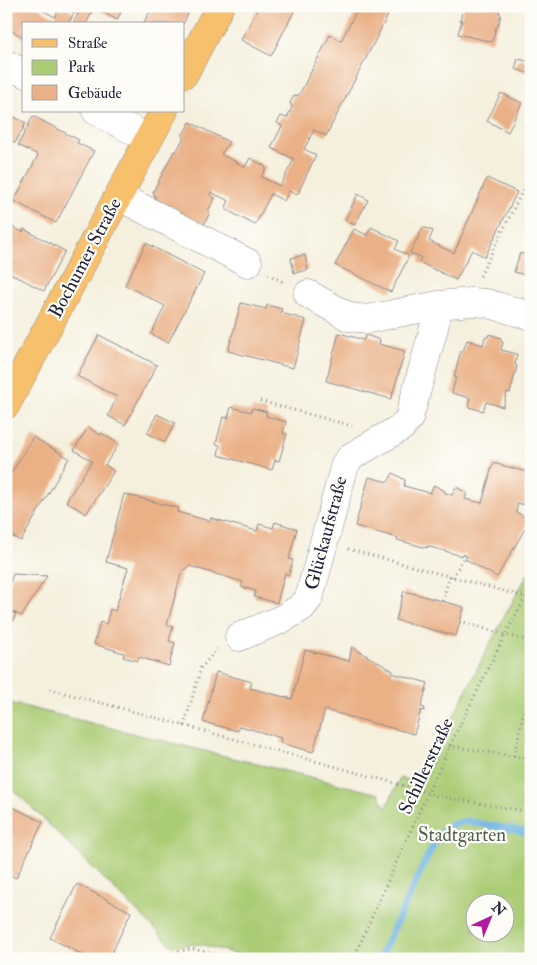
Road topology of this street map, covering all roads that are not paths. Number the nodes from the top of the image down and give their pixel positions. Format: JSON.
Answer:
{"nodes":[{"id":1,"x":220,"y":6,"type":"edge"},
{"id":2,"x":6,"y":64,"type":"edge"},
{"id":3,"x":185,"y":72,"type":"edge"},
{"id":4,"x":22,"y":73,"type":"edge"},
{"id":5,"x":98,"y":112,"type":"edge"},
{"id":6,"x":163,"y":112,"type":"edge"},
{"id":7,"x":149,"y":139,"type":"junction"},
{"id":8,"x":118,"y":196,"type":"junction"},
{"id":9,"x":248,"y":263,"type":"road end"},
{"id":10,"x":308,"y":294,"type":"road end"},
{"id":11,"x":438,"y":305,"type":"junction"},
{"id":12,"x":531,"y":316,"type":"edge"},
{"id":13,"x":6,"y":405,"type":"edge"},
{"id":14,"x":239,"y":637,"type":"road end"}],
"edges":[{"from":1,"to":3,"type":"main road"},
{"from":2,"to":4,"type":"street"},
{"from":5,"to":7,"type":"street"},
{"from":6,"to":7,"type":"main road","name":"Bochumer Straße"},
{"from":7,"to":8,"type":"main road","name":"Bochumer Straße"},
{"from":8,"to":9,"type":"street"},
{"from":8,"to":13,"type":"main road","name":"Bochumer Straße"},
{"from":10,"to":11,"type":"street"},
{"from":11,"to":12,"type":"street"},
{"from":11,"to":14,"type":"street","name":"Glückaufstraße"}]}
